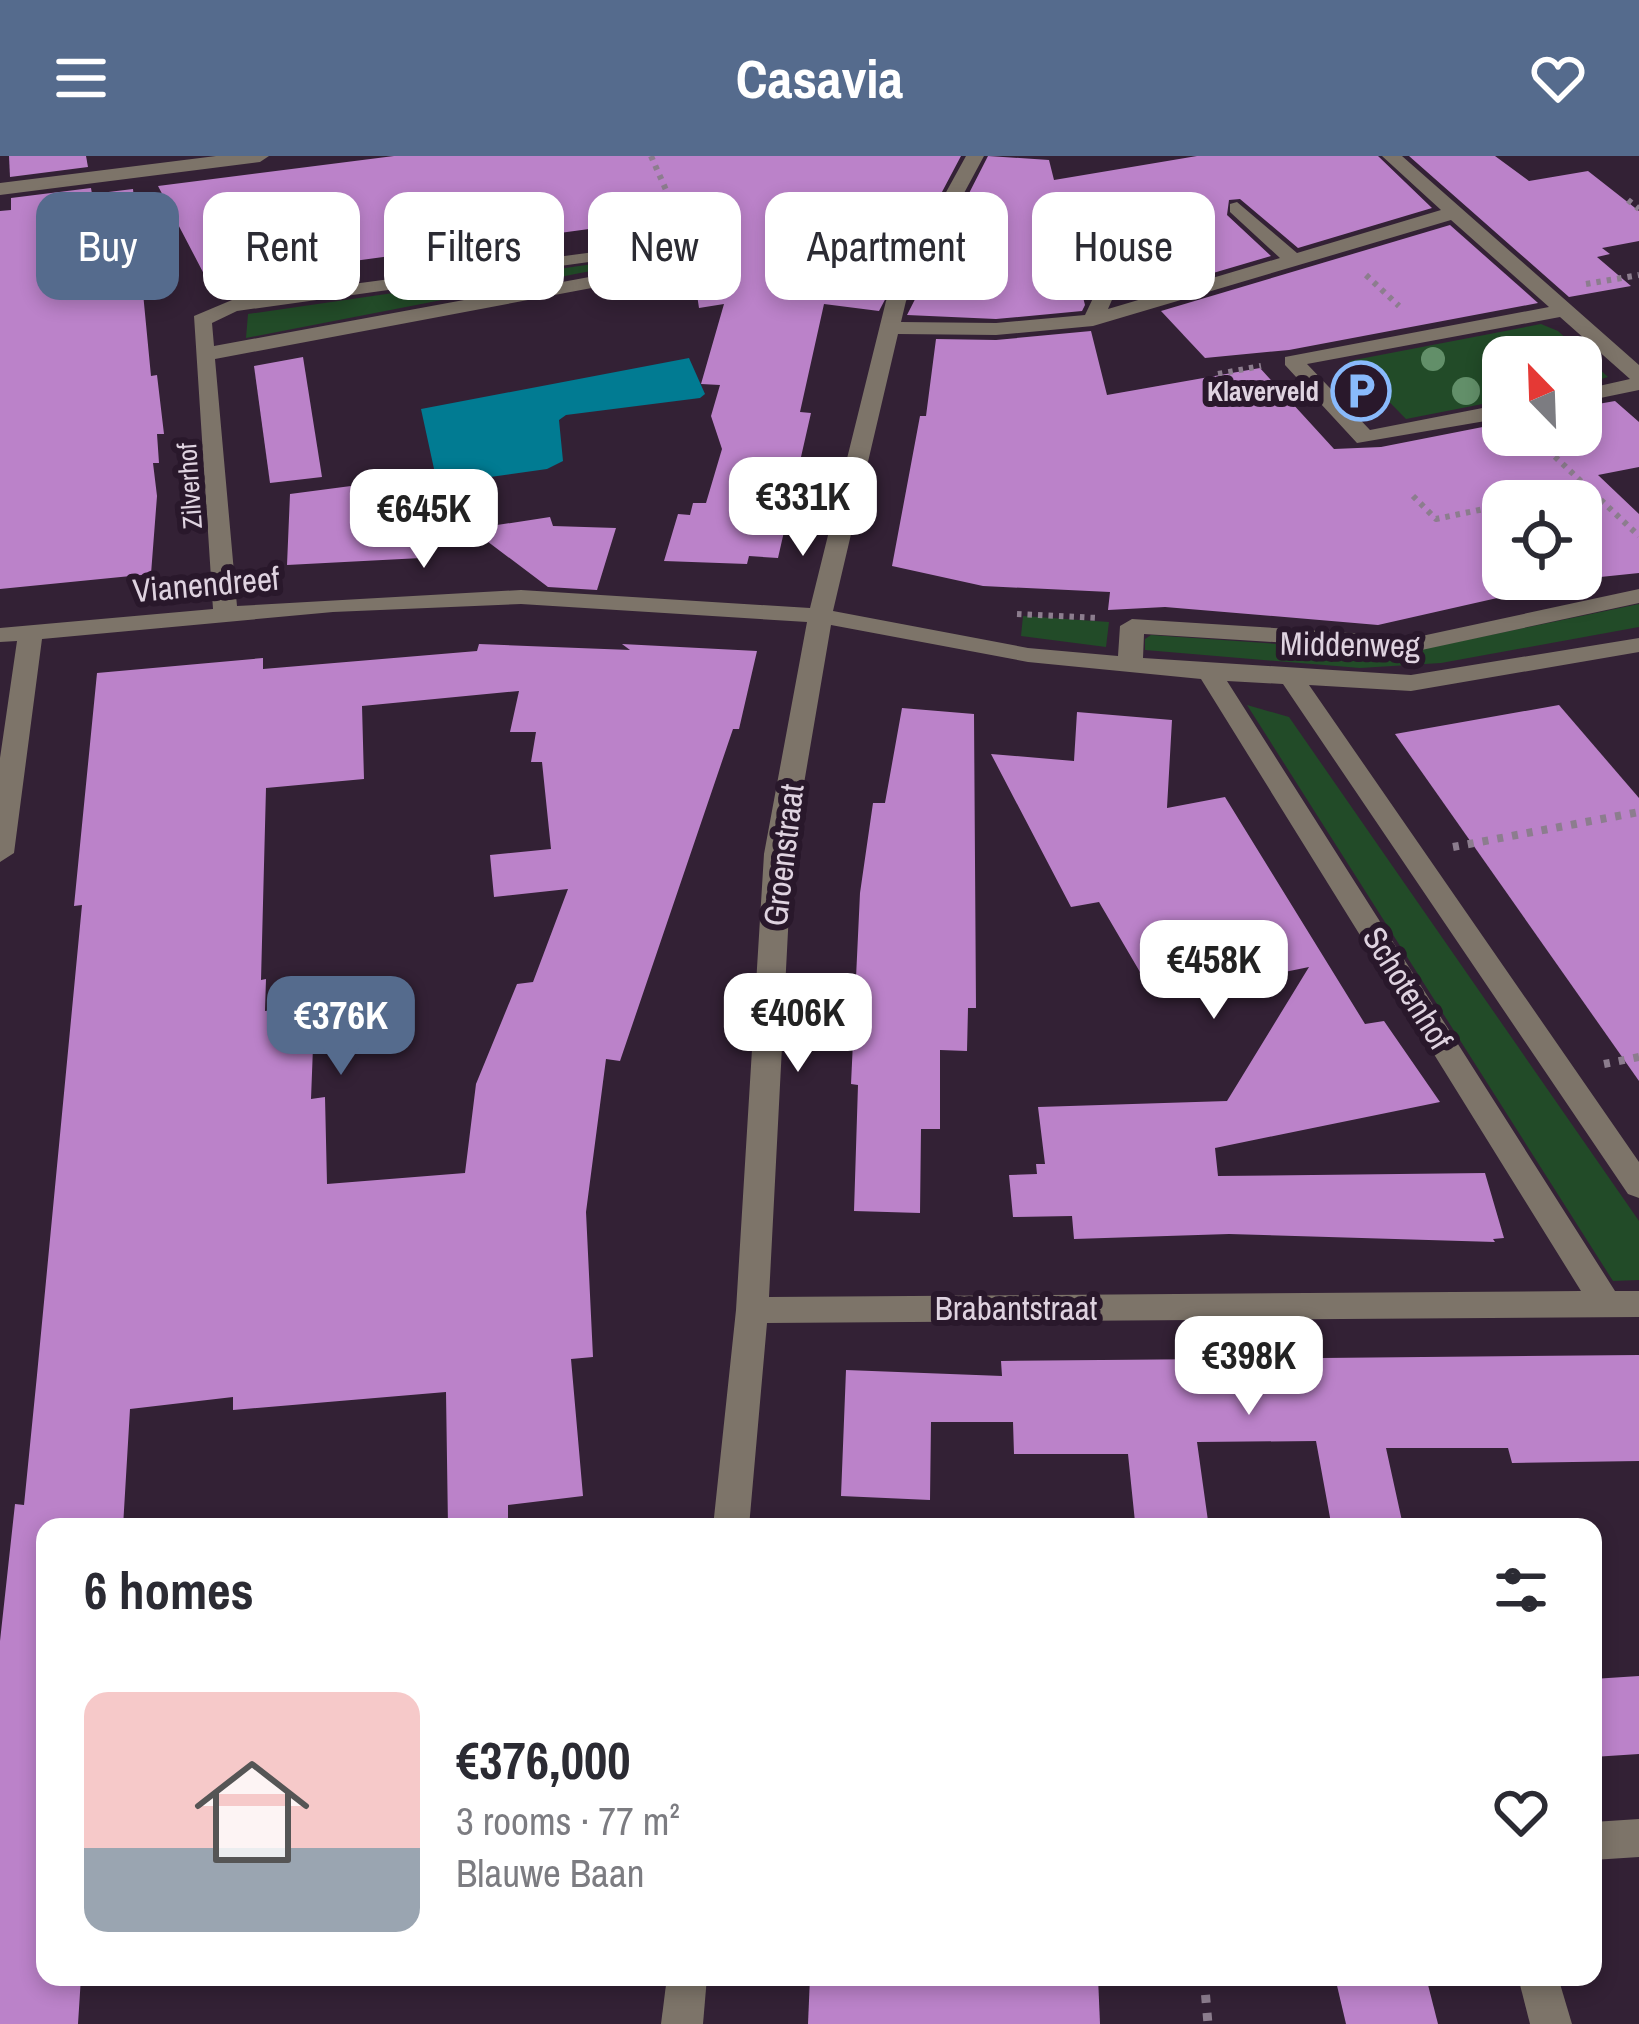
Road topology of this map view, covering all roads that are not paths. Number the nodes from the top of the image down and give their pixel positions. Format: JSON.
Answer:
{"nodes":[{"id":1,"x":260,"y":156,"type":"edge"},
{"id":2,"x":975,"y":156,"type":"edge"},
{"id":3,"x":1391,"y":156,"type":"edge"},
{"id":4,"x":0,"y":189,"type":"edge"},
{"id":5,"x":1237,"y":208,"type":"dead end"},
{"id":6,"x":1453,"y":213,"type":"junction"},
{"id":7,"x":1295,"y":262,"type":"junction"},
{"id":8,"x":1102,"y":300,"type":"edge"},
{"id":9,"x":1564,"y":310,"type":"junction"},
{"id":10,"x":1093,"y":320,"type":"junction"},
{"id":11,"x":890,"y":332,"type":"junction"},
{"id":12,"x":1068,"y":340,"type":"dead end"},
{"id":13,"x":206,"y":354,"type":"junction"},
{"id":14,"x":1639,"y":380,"type":"edge"},
{"id":15,"x":1602,"y":390,"type":"edge"},
{"id":16,"x":1482,"y":415,"type":"edge"},
{"id":17,"x":1639,"y":596,"type":"edge"},
{"id":18,"x":226,"y":615,"type":"junction"},
{"id":19,"x":820,"y":616,"type":"junction"},
{"id":20,"x":30,"y":634,"type":"junction"},
{"id":21,"x":0,"y":639,"type":"edge"},
{"id":22,"x":1639,"y":645,"type":"edge"},
{"id":23,"x":1130,"y":665,"type":"junction"},
{"id":24,"x":1209,"y":672,"type":"junction"},
{"id":25,"x":1291,"y":677,"type":"junction"},
{"id":26,"x":6,"y":763,"type":"edge"},
{"id":27,"x":0,"y":853,"type":"edge"},
{"id":28,"x":1639,"y":1186,"type":"edge"},
{"id":29,"x":1623,"y":1304,"type":"edge"},
{"id":30,"x":752,"y":1310,"type":"junction"},
{"id":31,"x":732,"y":1518,"type":"edge"},
{"id":32,"x":1639,"y":1838,"type":"edge"},
{"id":33,"x":1602,"y":1840,"type":"edge"},
{"id":34,"x":686,"y":1986,"type":"edge"},
{"id":35,"x":1540,"y":1986,"type":"edge"},
{"id":36,"x":682,"y":2024,"type":"edge"},
{"id":37,"x":1551,"y":2024,"type":"edge"}],
"edges":[{"from":1,"to":4,"type":"street"},
{"from":2,"to":11,"type":"street","name":"Groenstraat"},
{"from":3,"to":6,"type":"street"},
{"from":5,"to":7,"type":"street"},
{"from":6,"to":7,"type":"street"},
{"from":6,"to":9,"type":"street"},
{"from":7,"to":10,"type":"street"},
{"from":8,"to":10,"type":"street"},
{"from":9,"to":14,"type":"street"},
{"from":9,"to":16,"type":"street"},
{"from":10,"to":11,"type":"street"},
{"from":11,"to":12,"type":"street"},
{"from":11,"to":19,"type":"street","name":"Groenstraat"},
{"from":13,"to":13,"type":"street","name":"Zilverhof"},
{"from":13,"to":18,"type":"street","name":"Zilverhof"},
{"from":14,"to":15,"type":"street"},
{"from":17,"to":23,"type":"street","name":"Middenweg"},
{"from":18,"to":19,"type":"street","name":"Vianendreef"},
{"from":18,"to":20,"type":"street","name":"Vianendreef"},
{"from":19,"to":23,"type":"street","name":"Middenweg"},
{"from":19,"to":30,"type":"street","name":"Groenstraat"},
{"from":20,"to":21,"type":"street","name":"Vianendreef"},
{"from":20,"to":26,"type":"street"},
{"from":22,"to":25,"type":"street","name":"Middenweg"},
{"from":23,"to":24,"type":"street","name":"Middenweg"},
{"from":24,"to":25,"type":"street","name":"Middenweg"},
{"from":24,"to":29,"type":"street","name":"Schotenhof"},
{"from":25,"to":28,"type":"street"},
{"from":26,"to":27,"type":"street"},
{"from":29,"to":30,"type":"street","name":"Brabantstraat"},
{"from":30,"to":31,"type":"street","name":"Groenstraat"},
{"from":32,"to":33,"type":"street"},
{"from":34,"to":36,"type":"street"},
{"from":35,"to":37,"type":"street"}]}
